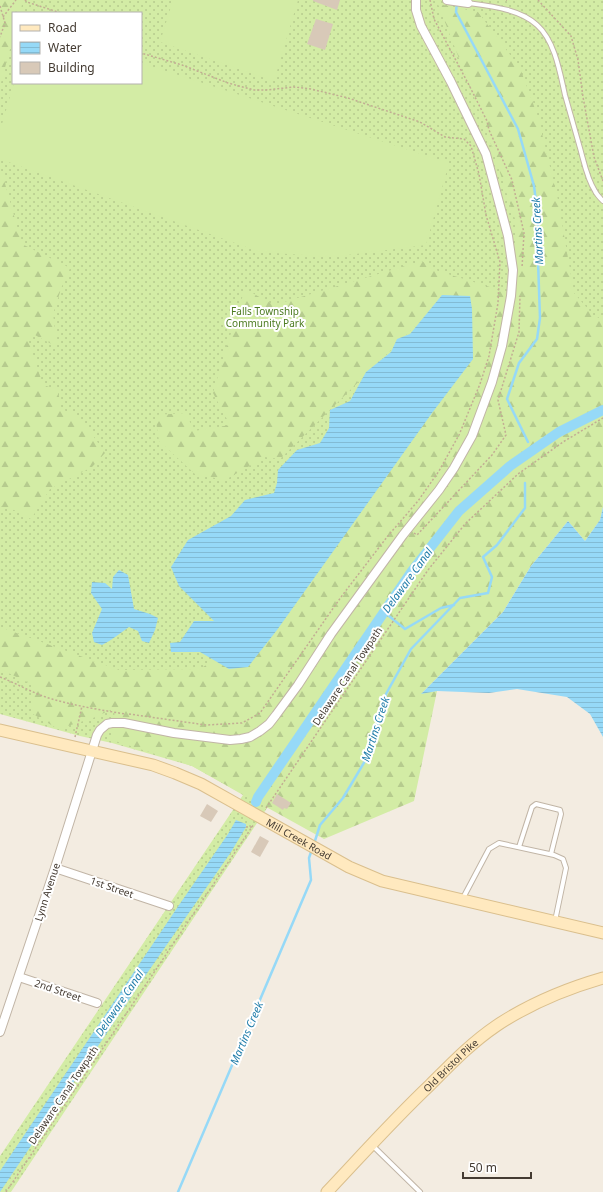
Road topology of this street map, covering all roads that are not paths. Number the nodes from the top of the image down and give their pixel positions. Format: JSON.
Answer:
{"nodes":[{"id":1,"x":416,"y":0,"type":"edge"},
{"id":2,"x":450,"y":0,"type":"edge"},
{"id":3,"x":468,"y":3,"type":"joint"},
{"id":4,"x":603,"y":201,"type":"edge"},
{"id":5,"x":0,"y":730,"type":"edge"},
{"id":6,"x":93,"y":752,"type":"junction"},
{"id":7,"x":519,"y":847,"type":"junction"},
{"id":8,"x":551,"y":854,"type":"junction"},
{"id":9,"x":55,"y":868,"type":"junction"},
{"id":10,"x":462,"y":900,"type":"junction"},
{"id":11,"x":169,"y":906,"type":"dead end"},
{"id":12,"x":555,"y":922,"type":"junction"},
{"id":13,"x":603,"y":933,"type":"edge"},
{"id":14,"x":19,"y":977,"type":"junction"},
{"id":15,"x":603,"y":978,"type":"edge"},
{"id":16,"x":96,"y":1003,"type":"dead end"},
{"id":17,"x":0,"y":1032,"type":"edge"},
{"id":18,"x":371,"y":1145,"type":"junction"},
{"id":19,"x":327,"y":1192,"type":"edge"},
{"id":20,"x":420,"y":1192,"type":"edge"}],
"edges":[{"from":1,"to":6,"type":"street","name":"Lynn Avenue"},
{"from":2,"to":3,"type":"street"},
{"from":3,"to":4,"type":"lane"},
{"from":5,"to":6,"type":"main road","name":"Mill Creek Road"},
{"from":6,"to":9,"type":"street","name":"Lynn Avenue"},
{"from":6,"to":10,"type":"main road","name":"Mill Creek Road"},
{"from":7,"to":8,"type":"lane"},
{"from":7,"to":8,"type":"lane"},
{"from":7,"to":10,"type":"lane"},
{"from":8,"to":12,"type":"lane"},
{"from":9,"to":11,"type":"street","name":"1st Street"},
{"from":9,"to":14,"type":"street","name":"Lynn Avenue"},
{"from":10,"to":12,"type":"main road","name":"Mill Creek Road"},
{"from":12,"to":13,"type":"main road","name":"Mill Creek Road"},
{"from":14,"to":16,"type":"street","name":"2nd Street"},
{"from":14,"to":17,"type":"street","name":"Lynn Avenue"},
{"from":15,"to":18,"type":"main road","name":"Old Bristol Pike"},
{"from":18,"to":19,"type":"main road","name":"Old Bristol Pike"},
{"from":18,"to":20,"type":"lane"}]}
